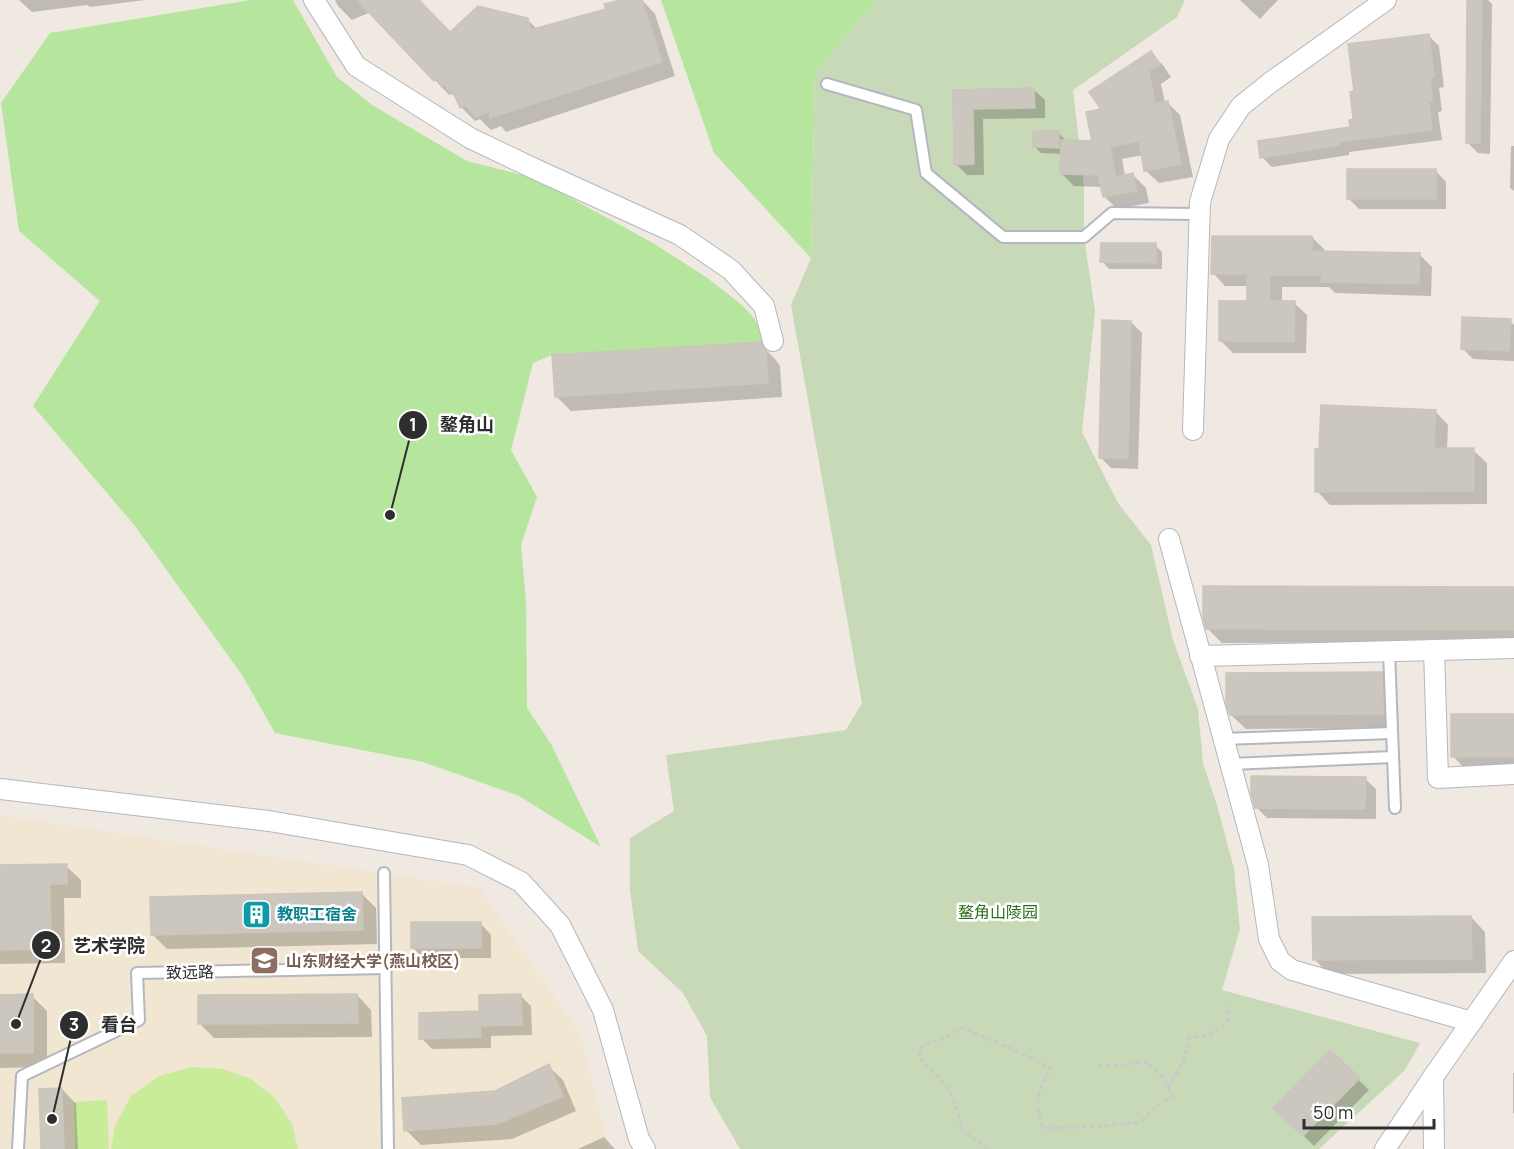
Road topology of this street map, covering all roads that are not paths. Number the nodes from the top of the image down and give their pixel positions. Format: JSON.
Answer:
{"nodes":[{"id":1,"x":314,"y":0,"type":"edge"},
{"id":2,"x":1386,"y":0,"type":"edge"},
{"id":3,"x":827,"y":84,"type":"dead end"},
{"id":4,"x":1200,"y":214,"type":"junction"},
{"id":5,"x":772,"y":341,"type":"dead end"},
{"id":6,"x":1192,"y":430,"type":"dead end"},
{"id":7,"x":1169,"y":539,"type":"dead end"},
{"id":8,"x":1514,"y":648,"type":"edge"},
{"id":9,"x":1434,"y":650,"type":"junction"},
{"id":10,"x":1389,"y":651,"type":"junction"},
{"id":11,"x":1200,"y":656,"type":"junction"},
{"id":12,"x":1392,"y":733,"type":"junction"},
{"id":13,"x":1223,"y":739,"type":"junction"},
{"id":14,"x":1393,"y":757,"type":"junction"},
{"id":15,"x":1230,"y":764,"type":"junction"},
{"id":16,"x":1514,"y":774,"type":"edge"},
{"id":17,"x":0,"y":789,"type":"edge"},
{"id":18,"x":1395,"y":808,"type":"dead end"},
{"id":19,"x":384,"y":873,"type":"dead end"},
{"id":20,"x":1514,"y":961,"type":"edge"},
{"id":21,"x":384,"y":968,"type":"junction"},
{"id":22,"x":1472,"y":1022,"type":"junction"},
{"id":23,"x":1433,"y":1077,"type":"junction"},
{"id":24,"x":18,"y":1149,"type":"edge"},
{"id":25,"x":388,"y":1149,"type":"edge"},
{"id":26,"x":645,"y":1149,"type":"edge"},
{"id":27,"x":1385,"y":1149,"type":"edge"},
{"id":28,"x":1434,"y":1149,"type":"edge"}],
"edges":[{"from":1,"to":5,"type":"street"},
{"from":2,"to":4,"type":"street"},
{"from":3,"to":4,"type":"lane"},
{"from":4,"to":6,"type":"street"},
{"from":7,"to":11,"type":"street"},
{"from":8,"to":9,"type":"street"},
{"from":9,"to":10,"type":"street"},
{"from":9,"to":16,"type":"street"},
{"from":10,"to":11,"type":"street"},
{"from":10,"to":12,"type":"lane"},
{"from":11,"to":13,"type":"street"},
{"from":12,"to":13,"type":"lane"},
{"from":12,"to":14,"type":"lane"},
{"from":13,"to":15,"type":"street"},
{"from":14,"to":15,"type":"lane"},
{"from":14,"to":18,"type":"lane"},
{"from":15,"to":22,"type":"street"},
{"from":17,"to":26,"type":"street"},
{"from":19,"to":21,"type":"lane"},
{"from":20,"to":22,"type":"street"},
{"from":21,"to":24,"type":"lane","name":"致远路"},
{"from":21,"to":25,"type":"lane"},
{"from":22,"to":23,"type":"street"},
{"from":23,"to":27,"type":"street"},
{"from":23,"to":28,"type":"street"}]}
